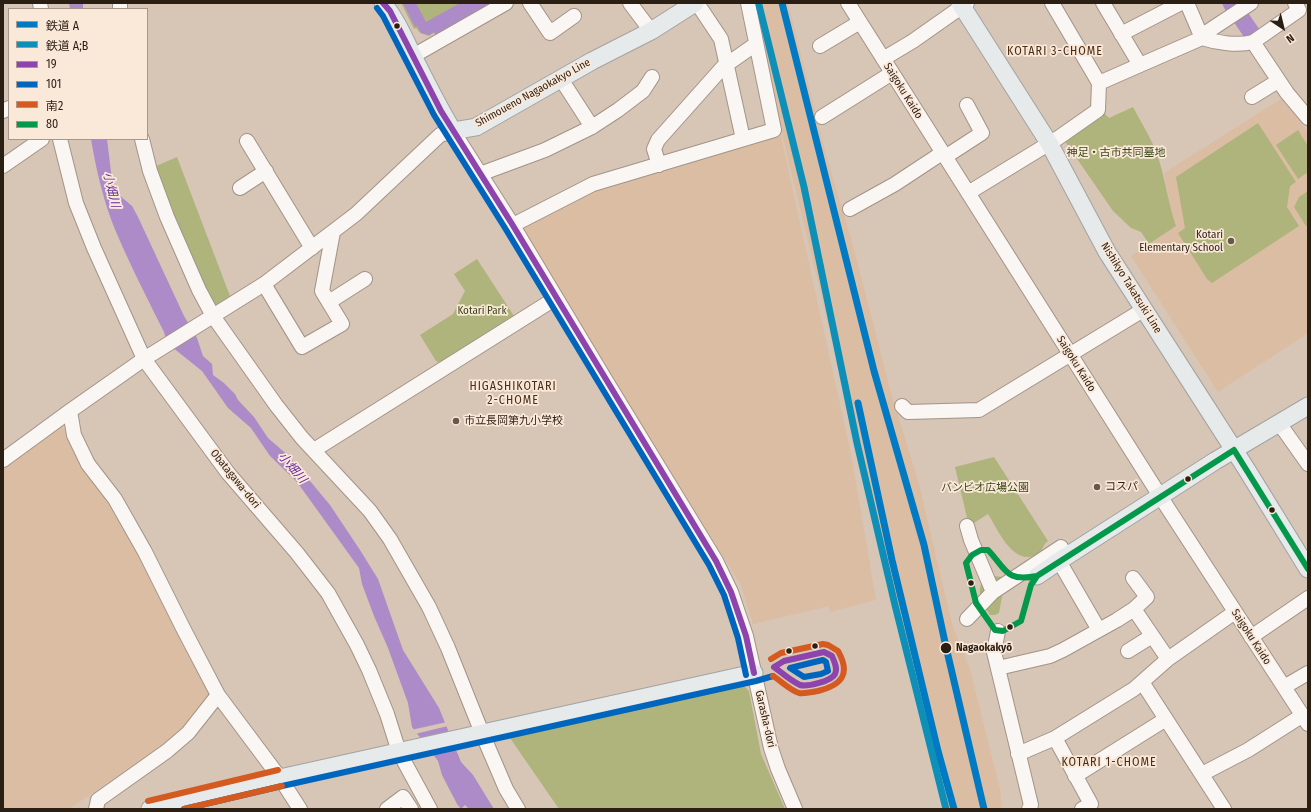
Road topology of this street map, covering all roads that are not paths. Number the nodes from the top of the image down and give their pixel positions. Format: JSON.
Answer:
{"nodes":[{"id":1,"x":383,"y":3,"type":"edge"},
{"id":2,"x":506,"y":3,"type":"edge"},
{"id":3,"x":530,"y":3,"type":"edge"},
{"id":4,"x":630,"y":3,"type":"edge"},
{"id":5,"x":696,"y":3,"type":"edge"},
{"id":6,"x":748,"y":3,"type":"edge"},
{"id":7,"x":848,"y":3,"type":"edge"},
{"id":8,"x":1052,"y":3,"type":"edge"},
{"id":9,"x":1104,"y":3,"type":"edge"},
{"id":10,"x":1181,"y":3,"type":"edge"},
{"id":11,"x":1187,"y":3,"type":"edge"},
{"id":12,"x":1295,"y":3,"type":"edge"},
{"id":13,"x":963,"y":4,"type":"edge"},
{"id":14,"x":1242,"y":9,"type":"edge"},
{"id":15,"x":574,"y":16,"type":"dead end"},
{"id":16,"x":860,"y":22,"type":"junction"},
{"id":17,"x":651,"y":31,"type":"junction"},
{"id":18,"x":1121,"y":34,"type":"junction"},
{"id":19,"x":1202,"y":38,"type":"junction"},
{"id":20,"x":1253,"y":42,"type":"junction"},
{"id":21,"x":756,"y":44,"type":"junction"},
{"id":22,"x":820,"y":46,"type":"dead end"},
{"id":23,"x":413,"y":56,"type":"junction"},
{"id":24,"x":883,"y":59,"type":"junction"},
{"id":25,"x":727,"y":65,"type":"junction"},
{"id":26,"x":1140,"y":65,"type":"junction"},
{"id":27,"x":892,"y":73,"type":"junction"},
{"id":28,"x":652,"y":78,"type":"dead end"},
{"id":29,"x":561,"y":79,"type":"junction"},
{"id":30,"x":1278,"y":81,"type":"junction"},
{"id":31,"x":1099,"y":83,"type":"junction"},
{"id":32,"x":1252,"y":98,"type":"dead end"},
{"id":33,"x":966,"y":105,"type":"dead end"},
{"id":34,"x":822,"y":117,"type":"dead end"},
{"id":35,"x":1308,"y":118,"type":"edge"},
{"id":36,"x":592,"y":127,"type":"junction"},
{"id":37,"x":453,"y":131,"type":"junction"},
{"id":38,"x":743,"y":139,"type":"junction"},
{"id":39,"x":41,"y":140,"type":"edge"},
{"id":40,"x":60,"y":140,"type":"edge"},
{"id":41,"x":142,"y":140,"type":"edge"},
{"id":42,"x":247,"y":141,"type":"dead end"},
{"id":43,"x":1049,"y":143,"type":"junction"},
{"id":44,"x":944,"y":155,"type":"junction"},
{"id":45,"x":659,"y":165,"type":"junction"},
{"id":46,"x":3,"y":166,"type":"edge"},
{"id":47,"x":266,"y":171,"type":"junction"},
{"id":48,"x":480,"y":174,"type":"junction"},
{"id":49,"x":240,"y":188,"type":"dead end"},
{"id":50,"x":968,"y":193,"type":"junction"},
{"id":51,"x":850,"y":209,"type":"dead end"},
{"id":52,"x":513,"y":225,"type":"junction"},
{"id":53,"x":333,"y":232,"type":"junction"},
{"id":54,"x":312,"y":248,"type":"junction"},
{"id":55,"x":365,"y":279,"type":"dead end"},
{"id":56,"x":264,"y":284,"type":"junction"},
{"id":57,"x":556,"y":298,"type":"junction"},
{"id":58,"x":329,"y":302,"type":"junction"},
{"id":59,"x":1144,"y":310,"type":"junction"},
{"id":60,"x":211,"y":318,"type":"junction"},
{"id":61,"x":1070,"y":354,"type":"junction"},
{"id":62,"x":149,"y":356,"type":"junction"},
{"id":63,"x":902,"y":406,"type":"dead end"},
{"id":64,"x":1308,"y":406,"type":"edge"},
{"id":65,"x":70,"y":411,"type":"junction"},
{"id":66,"x":1279,"y":423,"type":"junction"},
{"id":67,"x":314,"y":450,"type":"junction"},
{"id":68,"x":1234,"y":450,"type":"junction"},
{"id":69,"x":3,"y":460,"type":"edge"},
{"id":70,"x":1308,"y":464,"type":"edge"},
{"id":71,"x":1160,"y":496,"type":"junction"},
{"id":72,"x":967,"y":526,"type":"dead end"},
{"id":73,"x":1060,"y":554,"type":"junction"},
{"id":74,"x":1308,"y":569,"type":"edge"},
{"id":75,"x":1037,"y":576,"type":"dead end"},
{"id":76,"x":1134,"y":578,"type":"dead end"},
{"id":77,"x":993,"y":592,"type":"junction"},
{"id":78,"x":1308,"y":598,"type":"edge"},
{"id":79,"x":1134,"y":609,"type":"junction"},
{"id":80,"x":1235,"y":612,"type":"junction"},
{"id":81,"x":967,"y":619,"type":"dead end"},
{"id":82,"x":1099,"y":630,"type":"junction"},
{"id":83,"x":998,"y":631,"type":"dead end"},
{"id":84,"x":1152,"y":636,"type":"junction"},
{"id":85,"x":1251,"y":637,"type":"junction"},
{"id":86,"x":1128,"y":652,"type":"dead end"},
{"id":87,"x":1168,"y":659,"type":"junction"},
{"id":88,"x":998,"y":668,"type":"junction"},
{"id":89,"x":754,"y":673,"type":"junction"},
{"id":90,"x":1308,"y":673,"type":"edge"},
{"id":91,"x":1142,"y":682,"type":"junction"},
{"id":92,"x":1284,"y":687,"type":"junction"},
{"id":93,"x":218,"y":695,"type":"junction"},
{"id":94,"x":1166,"y":719,"type":"junction"},
{"id":95,"x":1305,"y":720,"type":"edge"},
{"id":96,"x":480,"y":734,"type":"junction"},
{"id":97,"x":1055,"y":738,"type":"junction"},
{"id":98,"x":402,"y":751,"type":"junction"},
{"id":99,"x":1018,"y":754,"type":"junction"},
{"id":100,"x":1202,"y":774,"type":"junction"},
{"id":101,"x":1075,"y":776,"type":"junction"},
{"id":102,"x":280,"y":778,"type":"junction"},
{"id":103,"x":190,"y":805,"type":"edge"},
{"id":104,"x":1033,"y":808,"type":"edge"},
{"id":105,"x":96,"y":809,"type":"edge"},
{"id":106,"x":150,"y":809,"type":"edge"},
{"id":107,"x":300,"y":809,"type":"edge"},
{"id":108,"x":387,"y":809,"type":"edge"},
{"id":109,"x":411,"y":809,"type":"edge"},
{"id":110,"x":430,"y":809,"type":"edge"},
{"id":111,"x":518,"y":809,"type":"edge"},
{"id":112,"x":795,"y":809,"type":"edge"},
{"id":113,"x":1082,"y":809,"type":"edge"},
{"id":114,"x":1224,"y":809,"type":"edge"}],
"edges":[{"from":1,"to":23,"type":"main road"},
{"from":2,"to":23,"type":"street"},
{"from":3,"to":15,"type":"street"},
{"from":4,"to":17,"type":"street"},
{"from":5,"to":17,"type":"main road","name":"Shimoueno Nagaokakyo Line"},
{"from":5,"to":25,"type":"street"},
{"from":6,"to":21,"type":"street"},
{"from":7,"to":16,"type":"street","name":"Saigoku Kaido"},
{"from":8,"to":31,"type":"street"},
{"from":9,"to":18,"type":"street"},
{"from":10,"to":18,"type":"street"},
{"from":11,"to":19,"type":"street"},
{"from":12,"to":20,"type":"street"},
{"from":13,"to":24,"type":"street"},
{"from":13,"to":43,"type":"main road","name":"Nishikyo Takatsuki Line"},
{"from":14,"to":19,"type":"street"},
{"from":16,"to":22,"type":"street"},
{"from":16,"to":24,"type":"street","name":"Saigoku Kaido"},
{"from":17,"to":29,"type":"main road","name":"Shimoueno Nagaokakyo Line"},
{"from":18,"to":26,"type":"street"},
{"from":19,"to":20,"type":"street"},
{"from":19,"to":26,"type":"street"},
{"from":20,"to":30,"type":"street"},
{"from":21,"to":25,"type":"street"},
{"from":21,"to":38,"type":"street"},
{"from":23,"to":37,"type":"main road"},
{"from":24,"to":27,"type":"street","name":"Saigoku Kaido"},
{"from":25,"to":38,"type":"street"},
{"from":25,"to":45,"type":"street"},
{"from":26,"to":31,"type":"street"},
{"from":27,"to":34,"type":"street"},
{"from":27,"to":44,"type":"street","name":"Saigoku Kaido"},
{"from":28,"to":36,"type":"street"},
{"from":29,"to":36,"type":"street"},
{"from":29,"to":37,"type":"main road","name":"Shimoueno Nagaokakyo Line"},
{"from":30,"to":32,"type":"street"},
{"from":30,"to":35,"type":"street"},
{"from":31,"to":43,"type":"street"},
{"from":33,"to":44,"type":"street"},
{"from":36,"to":48,"type":"street"},
{"from":37,"to":48,"type":"street","name":"Garasha-dori"},
{"from":37,"to":53,"type":"street"},
{"from":38,"to":45,"type":"street"},
{"from":39,"to":46,"type":"street"},
{"from":40,"to":62,"type":"street","name":"Obatagawa-dori"},
{"from":41,"to":60,"type":"street"},
{"from":42,"to":47,"type":"street"},
{"from":43,"to":50,"type":"street"},
{"from":43,"to":59,"type":"main road","name":"Nishikyo Takatsuki Line"},
{"from":44,"to":50,"type":"street","name":"Saigoku Kaido"},
{"from":44,"to":51,"type":"street"},
{"from":45,"to":52,"type":"street"},
{"from":47,"to":49,"type":"street"},
{"from":47,"to":54,"type":"street"},
{"from":48,"to":52,"type":"street","name":"Garasha-dori"},
{"from":50,"to":61,"type":"street","name":"Saigoku Kaido"},
{"from":52,"to":57,"type":"street","name":"Garasha-dori"},
{"from":53,"to":54,"type":"street"},
{"from":53,"to":58,"type":"street"},
{"from":54,"to":56,"type":"street"},
{"from":55,"to":58,"type":"street"},
{"from":56,"to":58,"type":"street"},
{"from":56,"to":60,"type":"street"},
{"from":57,"to":67,"type":"street"},
{"from":57,"to":89,"type":"street","name":"Garasha-dori"},
{"from":59,"to":61,"type":"street"},
{"from":59,"to":68,"type":"main road","name":"Nishikyo Takatsuki Line"},
{"from":60,"to":62,"type":"street"},
{"from":60,"to":67,"type":"street"},
{"from":61,"to":63,"type":"street"},
{"from":61,"to":71,"type":"street","name":"Saigoku Kaido"},
{"from":62,"to":65,"type":"street"},
{"from":62,"to":98,"type":"street","name":"Obatagawa-dori"},
{"from":64,"to":66,"type":"main road"},
{"from":65,"to":69,"type":"street"},
{"from":65,"to":93,"type":"street"},
{"from":66,"to":68,"type":"main road"},
{"from":66,"to":70,"type":"street"},
{"from":67,"to":96,"type":"street"},
{"from":68,"to":71,"type":"main road"},
{"from":68,"to":74,"type":"main road","name":"Nishikyo Takatsuki Line"},
{"from":71,"to":73,"type":"main road"},
{"from":71,"to":80,"type":"street","name":"Saigoku Kaido"},
{"from":72,"to":77,"type":"street"},
{"from":73,"to":75,"type":"main road"},
{"from":73,"to":77,"type":"street"},
{"from":73,"to":82,"type":"street"},
{"from":76,"to":79,"type":"street"},
{"from":77,"to":81,"type":"street"},
{"from":78,"to":85,"type":"street"},
{"from":79,"to":82,"type":"street"},
{"from":79,"to":84,"type":"street"},
{"from":80,"to":85,"type":"street","name":"Saigoku Kaido"},
{"from":80,"to":87,"type":"street"},
{"from":82,"to":88,"type":"street"},
{"from":83,"to":88,"type":"street"},
{"from":84,"to":86,"type":"street"},
{"from":84,"to":87,"type":"street"},
{"from":85,"to":92,"type":"street","name":"Saigoku Kaido"},
{"from":87,"to":91,"type":"street"},
{"from":88,"to":99,"type":"street"},
{"from":89,"to":96,"type":"main road"},
{"from":89,"to":112,"type":"street","name":"Garasha-dori"},
{"from":90,"to":92,"type":"street"},
{"from":91,"to":94,"type":"street"},
{"from":91,"to":97,"type":"street"},
{"from":92,"to":95,"type":"street","name":"Saigoku Kaido"},
{"from":93,"to":102,"type":"street"},
{"from":93,"to":105,"type":"street"},
{"from":94,"to":100,"type":"street"},
{"from":94,"to":101,"type":"street"},
{"from":95,"to":100,"type":"street"},
{"from":96,"to":98,"type":"main road"},
{"from":96,"to":111,"type":"street"},
{"from":97,"to":99,"type":"street"},
{"from":97,"to":101,"type":"street"},
{"from":98,"to":102,"type":"main road"},
{"from":98,"to":110,"type":"street","name":"Obatagawa-dori"},
{"from":99,"to":104,"type":"street"},
{"from":100,"to":114,"type":"street"},
{"from":101,"to":113,"type":"street"},
{"from":102,"to":103,"type":"main road"},
{"from":102,"to":107,"type":"street"},
{"from":103,"to":106,"type":"main road"},
{"from":108,"to":109,"type":"street"}]}
